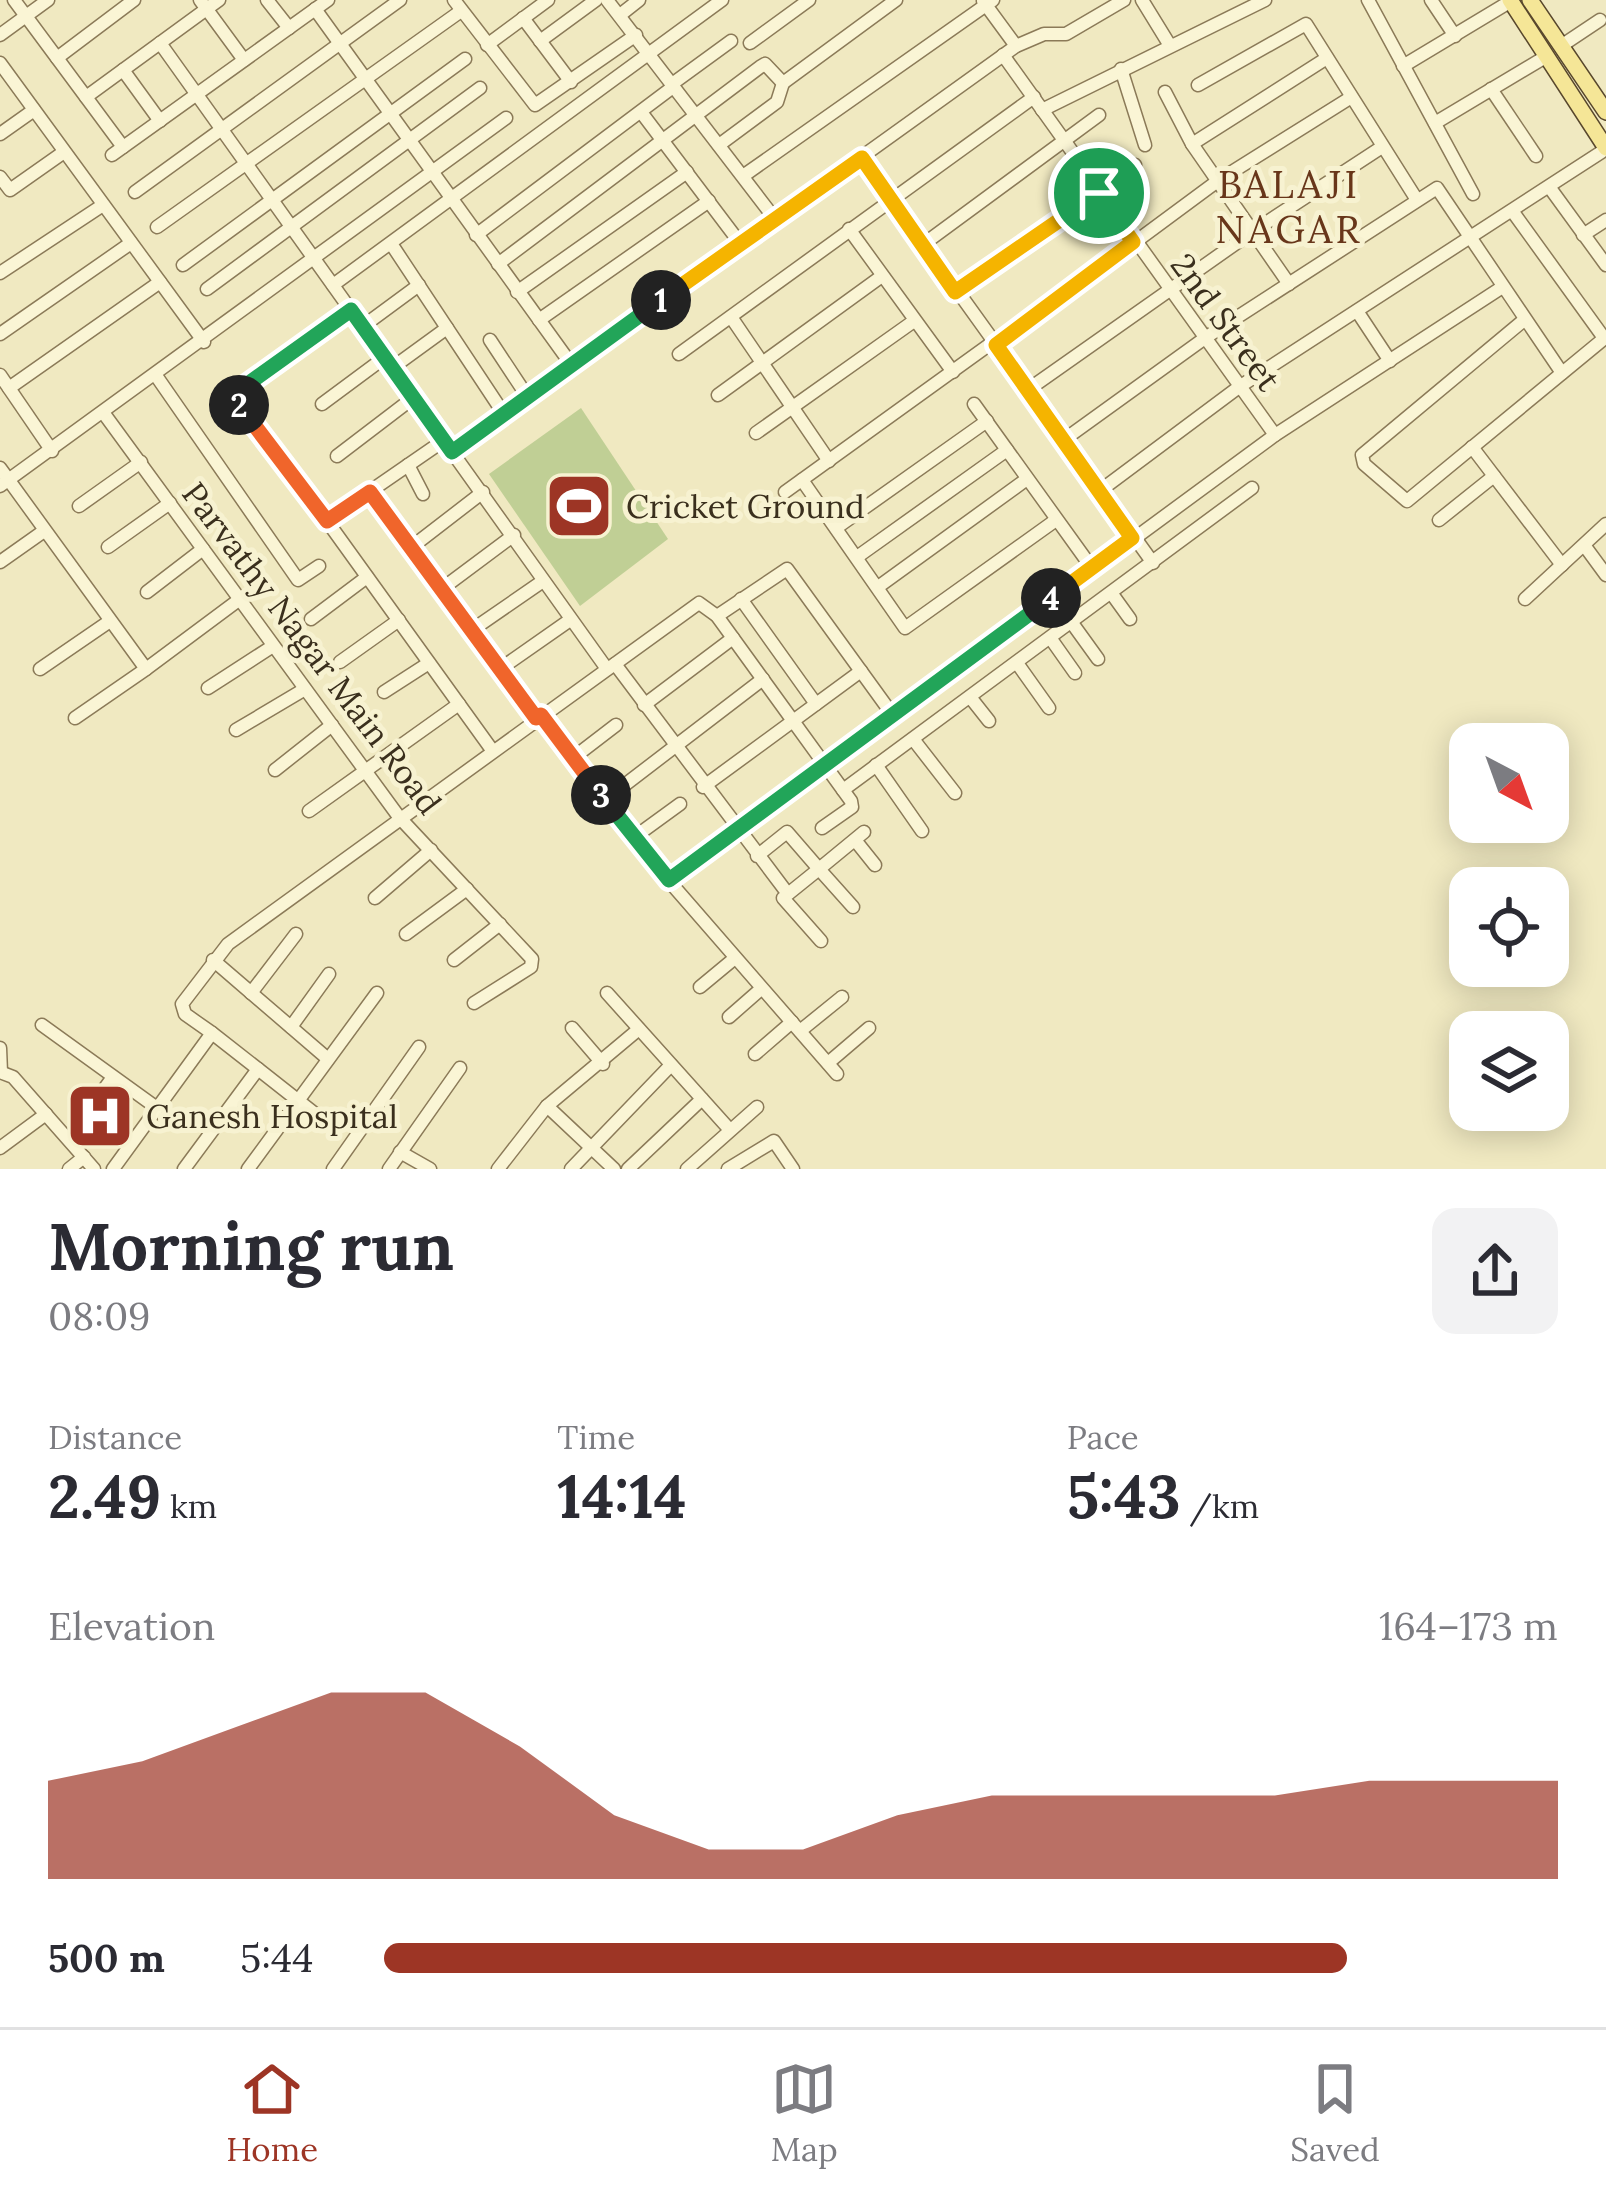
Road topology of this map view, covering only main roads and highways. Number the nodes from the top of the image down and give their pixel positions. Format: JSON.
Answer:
{"nodes":[{"id":1,"x":1510,"y":0,"type":"edge"},
{"id":2,"x":1530,"y":0,"type":"edge"},
{"id":3,"x":1554,"y":51,"type":"junction"},
{"id":4,"x":1600,"y":91,"type":"edge"},
{"id":5,"x":1606,"y":112,"type":"edge"},
{"id":6,"x":1606,"y":149,"type":"edge"}],
"edges":[{"from":1,"to":3,"type":"main road"},
{"from":2,"to":3,"type":"main road"},
{"from":3,"to":4,"type":"main road"},
{"from":3,"to":6,"type":"main road"},
{"from":4,"to":5,"type":"main road"}]}
